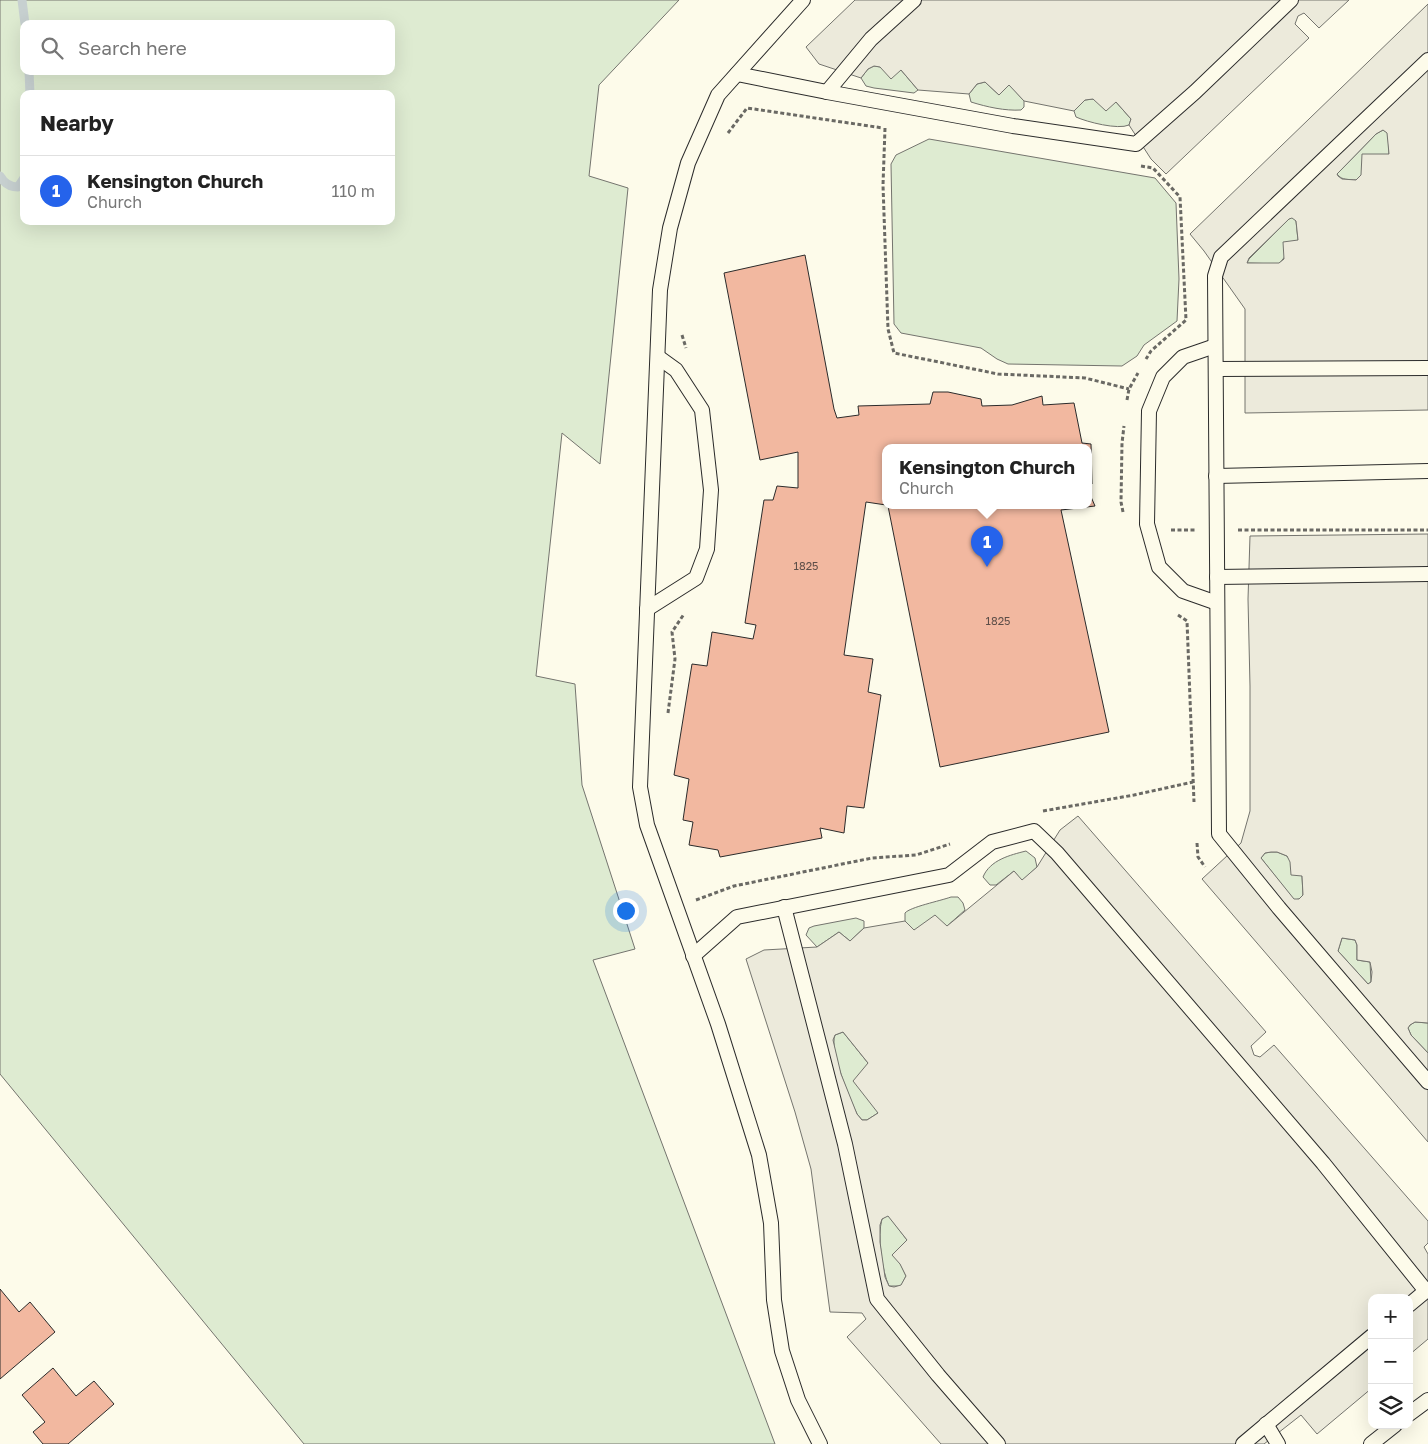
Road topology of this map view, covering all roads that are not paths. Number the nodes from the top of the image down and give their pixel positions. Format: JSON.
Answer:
{"nodes":[{"id":1,"x":803,"y":0,"type":"edge"},
{"id":2,"x":914,"y":0,"type":"edge"},
{"id":3,"x":1291,"y":0,"type":"edge"},
{"id":4,"x":1428,"y":60,"type":"edge"},
{"id":5,"x":737,"y":74,"type":"junction"},
{"id":6,"x":828,"y":92,"type":"junction"},
{"id":7,"x":1215,"y":346,"type":"junction"},
{"id":8,"x":658,"y":357,"type":"junction"},
{"id":9,"x":1428,"y":368,"type":"edge"},
{"id":10,"x":1216,"y":369,"type":"junction"},
{"id":11,"x":1428,"y":471,"type":"edge"},
{"id":12,"x":1216,"y":476,"type":"junction"},
{"id":13,"x":1428,"y":574,"type":"edge"},
{"id":14,"x":1217,"y":577,"type":"junction"},
{"id":15,"x":1217,"y":603,"type":"junction"},
{"id":16,"x":647,"y":609,"type":"junction"},
{"id":17,"x":784,"y":907,"type":"junction"},
{"id":18,"x":693,"y":956,"type":"junction"},
{"id":19,"x":1428,"y":1082,"type":"edge"},
{"id":20,"x":1427,"y":1290,"type":"edge"},
{"id":21,"x":1413,"y":1302,"type":"edge"},
{"id":22,"x":1368,"y":1339,"type":"edge"},
{"id":23,"x":1428,"y":1400,"type":"edge"},
{"id":24,"x":1413,"y":1411,"type":"edge"},
{"id":25,"x":1266,"y":1424,"type":"junction"},
{"id":26,"x":1390,"y":1429,"type":"edge"},
{"id":27,"x":820,"y":1444,"type":"edge"},
{"id":28,"x":998,"y":1444,"type":"edge"},
{"id":29,"x":1243,"y":1444,"type":"edge"},
{"id":30,"x":1278,"y":1444,"type":"edge"},
{"id":31,"x":1370,"y":1444,"type":"edge"}],
"edges":[{"from":1,"to":5,"type":"lane"},
{"from":2,"to":6,"type":"lane"},
{"from":3,"to":6,"type":"lane"},
{"from":4,"to":7,"type":"lane"},
{"from":5,"to":6,"type":"lane"},
{"from":5,"to":8,"type":"lane"},
{"from":7,"to":10,"type":"lane"},
{"from":7,"to":15,"type":"lane"},
{"from":8,"to":16,"type":"lane"},
{"from":8,"to":16,"type":"lane"},
{"from":9,"to":10,"type":"lane"},
{"from":10,"to":12,"type":"lane"},
{"from":11,"to":12,"type":"lane"},
{"from":12,"to":14,"type":"lane"},
{"from":13,"to":14,"type":"lane"},
{"from":14,"to":15,"type":"lane"},
{"from":15,"to":19,"type":"lane"},
{"from":16,"to":18,"type":"lane"},
{"from":17,"to":18,"type":"lane"},
{"from":17,"to":20,"type":"lane"},
{"from":17,"to":28,"type":"lane"},
{"from":18,"to":27,"type":"lane"},
{"from":20,"to":21,"type":"lane"},
{"from":22,"to":25,"type":"lane"},
{"from":23,"to":24,"type":"lane"},
{"from":25,"to":29,"type":"lane"},
{"from":25,"to":30,"type":"lane"},
{"from":26,"to":31,"type":"lane"}]}
